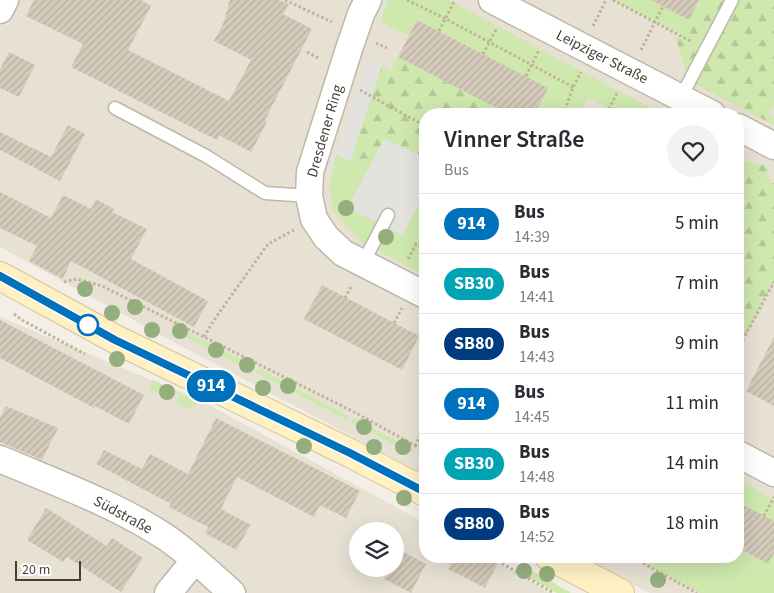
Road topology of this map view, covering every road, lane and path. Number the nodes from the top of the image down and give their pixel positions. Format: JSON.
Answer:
{"nodes":[{"id":1,"x":5,"y":0,"type":"edge"},
{"id":2,"x":368,"y":0,"type":"edge"},
{"id":3,"x":407,"y":0,"type":"edge"},
{"id":4,"x":456,"y":0,"type":"edge"},
{"id":5,"x":606,"y":0,"type":"edge"},
{"id":6,"x":613,"y":0,"type":"edge"},
{"id":7,"x":732,"y":0,"type":"edge"},
{"id":8,"x":664,"y":6,"type":"dead end"},
{"id":9,"x":507,"y":8,"type":"edge"},
{"id":10,"x":0,"y":10,"type":"edge"},
{"id":11,"x":446,"y":19,"type":"junction"},
{"id":12,"x":655,"y":22,"type":"junction"},
{"id":13,"x":439,"y":31,"type":"dead end"},
{"id":14,"x":590,"y":31,"type":"dead end"},
{"id":15,"x":489,"y":43,"type":"junction"},
{"id":16,"x":542,"y":43,"type":"dead end"},
{"id":17,"x":706,"y":49,"type":"junction"},
{"id":18,"x":307,"y":52,"type":"dead end"},
{"id":19,"x":483,"y":54,"type":"dead end"},
{"id":20,"x":638,"y":55,"type":"dead end"},
{"id":21,"x":328,"y":63,"type":"dead end"},
{"id":22,"x":532,"y":65,"type":"junction"},
{"id":23,"x":584,"y":65,"type":"dead end"},
{"id":24,"x":526,"y":76,"type":"dead end"},
{"id":25,"x":622,"y":84,"type":"dead end"},
{"id":26,"x":355,"y":87,"type":"dead end"},
{"id":27,"x":573,"y":87,"type":"junction"},
{"id":28,"x":681,"y":97,"type":"junction"},
{"id":29,"x":114,"y":108,"type":"dead end"},
{"id":30,"x":566,"y":108,"type":"edge"},
{"id":31,"x":610,"y":108,"type":"edge"},
{"id":32,"x":701,"y":108,"type":"edge"},
{"id":33,"x":419,"y":123,"type":"edge"},
{"id":34,"x":744,"y":130,"type":"edge"},
{"id":35,"x":774,"y":146,"type":"edge"},
{"id":36,"x":311,"y":207,"type":"junction"},
{"id":37,"x":388,"y":215,"type":"dead end"},
{"id":38,"x":419,"y":246,"type":"edge"},
{"id":39,"x":404,"y":266,"type":"dead end"},
{"id":40,"x":358,"y":273,"type":"junction"},
{"id":41,"x":0,"y":276,"type":"edge"},
{"id":42,"x":774,"y":282,"type":"edge"},
{"id":43,"x":61,"y":283,"type":"dead end"},
{"id":44,"x":772,"y":289,"type":"edge"},
{"id":45,"x":345,"y":298,"type":"dead end"},
{"id":46,"x":415,"y":298,"type":"edge"},
{"id":47,"x":394,"y":323,"type":"dead end"},
{"id":48,"x":204,"y":337,"type":"junction"},
{"id":49,"x":744,"y":338,"type":"edge"},
{"id":50,"x":419,"y":438,"type":"edge"},
{"id":51,"x":415,"y":446,"type":"junction"},
{"id":52,"x":419,"y":448,"type":"edge"},
{"id":53,"x":744,"y":457,"type":"edge"},
{"id":54,"x":0,"y":459,"type":"edge"},
{"id":55,"x":774,"y":473,"type":"edge"},
{"id":56,"x":419,"y":489,"type":"edge"},
{"id":57,"x":774,"y":497,"type":"edge"},
{"id":58,"x":764,"y":516,"type":"dead end"},
{"id":59,"x":195,"y":560,"type":"junction"},
{"id":60,"x":501,"y":563,"type":"edge"},
{"id":61,"x":562,"y":563,"type":"edge"},
{"id":62,"x":643,"y":563,"type":"edge"},
{"id":63,"x":168,"y":593,"type":"edge"},
{"id":64,"x":232,"y":593,"type":"edge"},
{"id":65,"x":554,"y":593,"type":"edge"},
{"id":66,"x":620,"y":593,"type":"edge"},
{"id":67,"x":697,"y":593,"type":"edge"}],
"edges":[{"from":1,"to":10,"type":"street"},
{"from":2,"to":36,"type":"street","name":"Dresdener Ring"},
{"from":3,"to":11,"type":"path"},
{"from":4,"to":11,"type":"path"},
{"from":5,"to":14,"type":"path"},
{"from":6,"to":12,"type":"path"},
{"from":7,"to":17,"type":"lane"},
{"from":8,"to":12,"type":"path"},
{"from":9,"to":15,"type":"path"},
{"from":9,"to":28,"type":"street","name":"Leipziger Straße"},
{"from":11,"to":13,"type":"path"},
{"from":11,"to":15,"type":"path"},
{"from":12,"to":17,"type":"path"},
{"from":12,"to":20,"type":"path"},
{"from":15,"to":19,"type":"path"},
{"from":15,"to":22,"type":"path"},
{"from":16,"to":22,"type":"path"},
{"from":17,"to":28,"type":"lane"},
{"from":18,"to":21,"type":"path"},
{"from":22,"to":24,"type":"path"},
{"from":22,"to":27,"type":"path"},
{"from":23,"to":27,"type":"path"},
{"from":25,"to":31,"type":"path"},
{"from":26,"to":33,"type":"path"},
{"from":27,"to":30,"type":"path"},
{"from":28,"to":32,"type":"street","name":"Leipziger Straße"},
{"from":29,"to":36,"type":"lane"},
{"from":34,"to":35,"type":"street"},
{"from":36,"to":40,"type":"street"},
{"from":36,"to":48,"type":"path"},
{"from":37,"to":40,"type":"lane"},
{"from":38,"to":39,"type":"path"},
{"from":40,"to":45,"type":"path"},
{"from":40,"to":46,"type":"street"},
{"from":41,"to":56,"type":"main road"},
{"from":42,"to":44,"type":"path"},
{"from":43,"to":48,"type":"path"},
{"from":44,"to":49,"type":"path"},
{"from":46,"to":47,"type":"path"},
{"from":48,"to":51,"type":"path"},
{"from":50,"to":51,"type":"path"},
{"from":51,"to":52,"type":"path"},
{"from":53,"to":55,"type":"street"},
{"from":54,"to":59,"type":"street","name":"Südstraße"},
{"from":57,"to":58,"type":"path"},
{"from":59,"to":63,"type":"street"},
{"from":59,"to":64,"type":"street","name":"Südstraße"},
{"from":60,"to":65,"type":"path"},
{"from":61,"to":66,"type":"main road"},
{"from":62,"to":67,"type":"path"}]}
